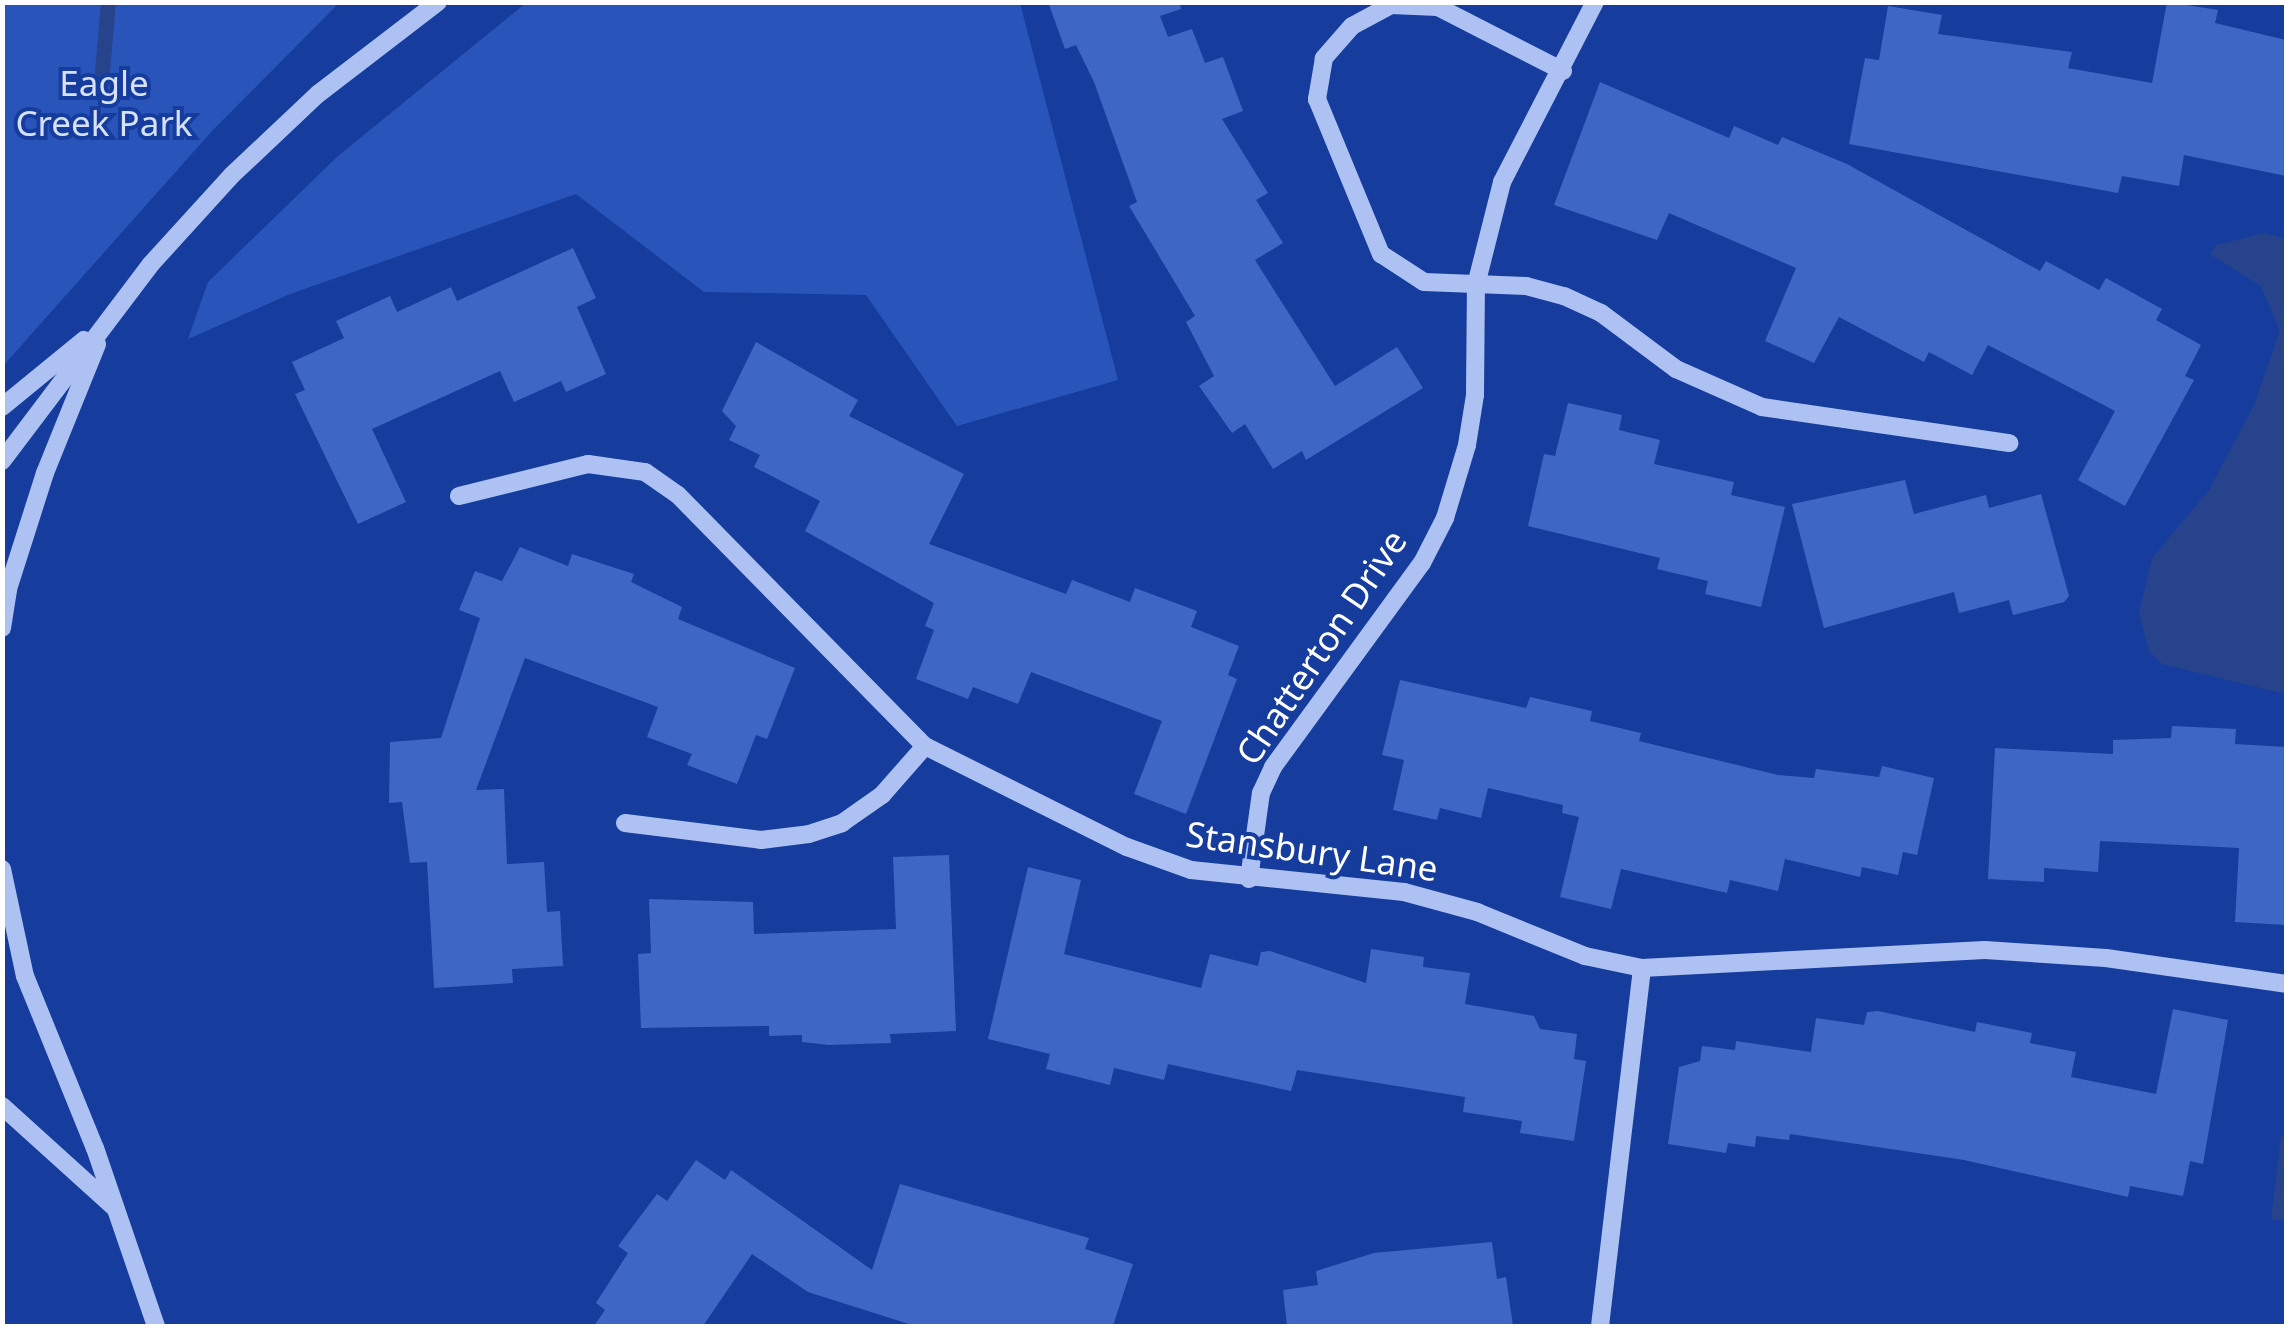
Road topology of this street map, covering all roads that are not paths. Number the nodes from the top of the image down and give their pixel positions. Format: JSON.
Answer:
{"nodes":[{"id":1,"x":438,"y":2,"type":"edge"},
{"id":2,"x":1594,"y":2,"type":"edge"},
{"id":3,"x":1563,"y":71,"type":"junction"},
{"id":4,"x":1476,"y":285,"type":"junction"},
{"id":5,"x":107,"y":320,"type":"junction"},
{"id":6,"x":2,"y":407,"type":"edge"},
{"id":7,"x":2009,"y":443,"type":"dead end"},
{"id":8,"x":2,"y":461,"type":"edge"},
{"id":9,"x":459,"y":496,"type":"dead end"},
{"id":10,"x":2,"y":628,"type":"edge"},
{"id":11,"x":925,"y":746,"type":"junction"},
{"id":12,"x":625,"y":823,"type":"dead end"},
{"id":13,"x":2,"y":869,"type":"edge"},
{"id":14,"x":1248,"y":878,"type":"junction"},
{"id":15,"x":1642,"y":968,"type":"junction"},
{"id":16,"x":2286,"y":984,"type":"edge"},
{"id":17,"x":2,"y":1106,"type":"edge"},
{"id":18,"x":115,"y":1208,"type":"junction"},
{"id":19,"x":156,"y":1326,"type":"edge"},
{"id":20,"x":1600,"y":1326,"type":"edge"}],
"edges":[{"from":1,"to":5,"type":"street"},
{"from":2,"to":3,"type":"street","name":"Chatterton Drive"},
{"from":3,"to":4,"type":"street","name":"Chatterton Drive"},
{"from":3,"to":4,"type":"street"},
{"from":4,"to":7,"type":"street"},
{"from":4,"to":14,"type":"street","name":"Chatterton Drive"},
{"from":5,"to":6,"type":"street"},
{"from":5,"to":8,"type":"street"},
{"from":5,"to":10,"type":"street"},
{"from":9,"to":11,"type":"street","name":"Stansbury Lane"},
{"from":11,"to":12,"type":"street"},
{"from":11,"to":14,"type":"street","name":"Stansbury Lane"},
{"from":13,"to":18,"type":"street"},
{"from":14,"to":15,"type":"street","name":"Stansbury Lane"},
{"from":15,"to":16,"type":"street","name":"Stansbury Lane"},
{"from":15,"to":20,"type":"street"},
{"from":17,"to":18,"type":"street"},
{"from":18,"to":19,"type":"street"}]}
